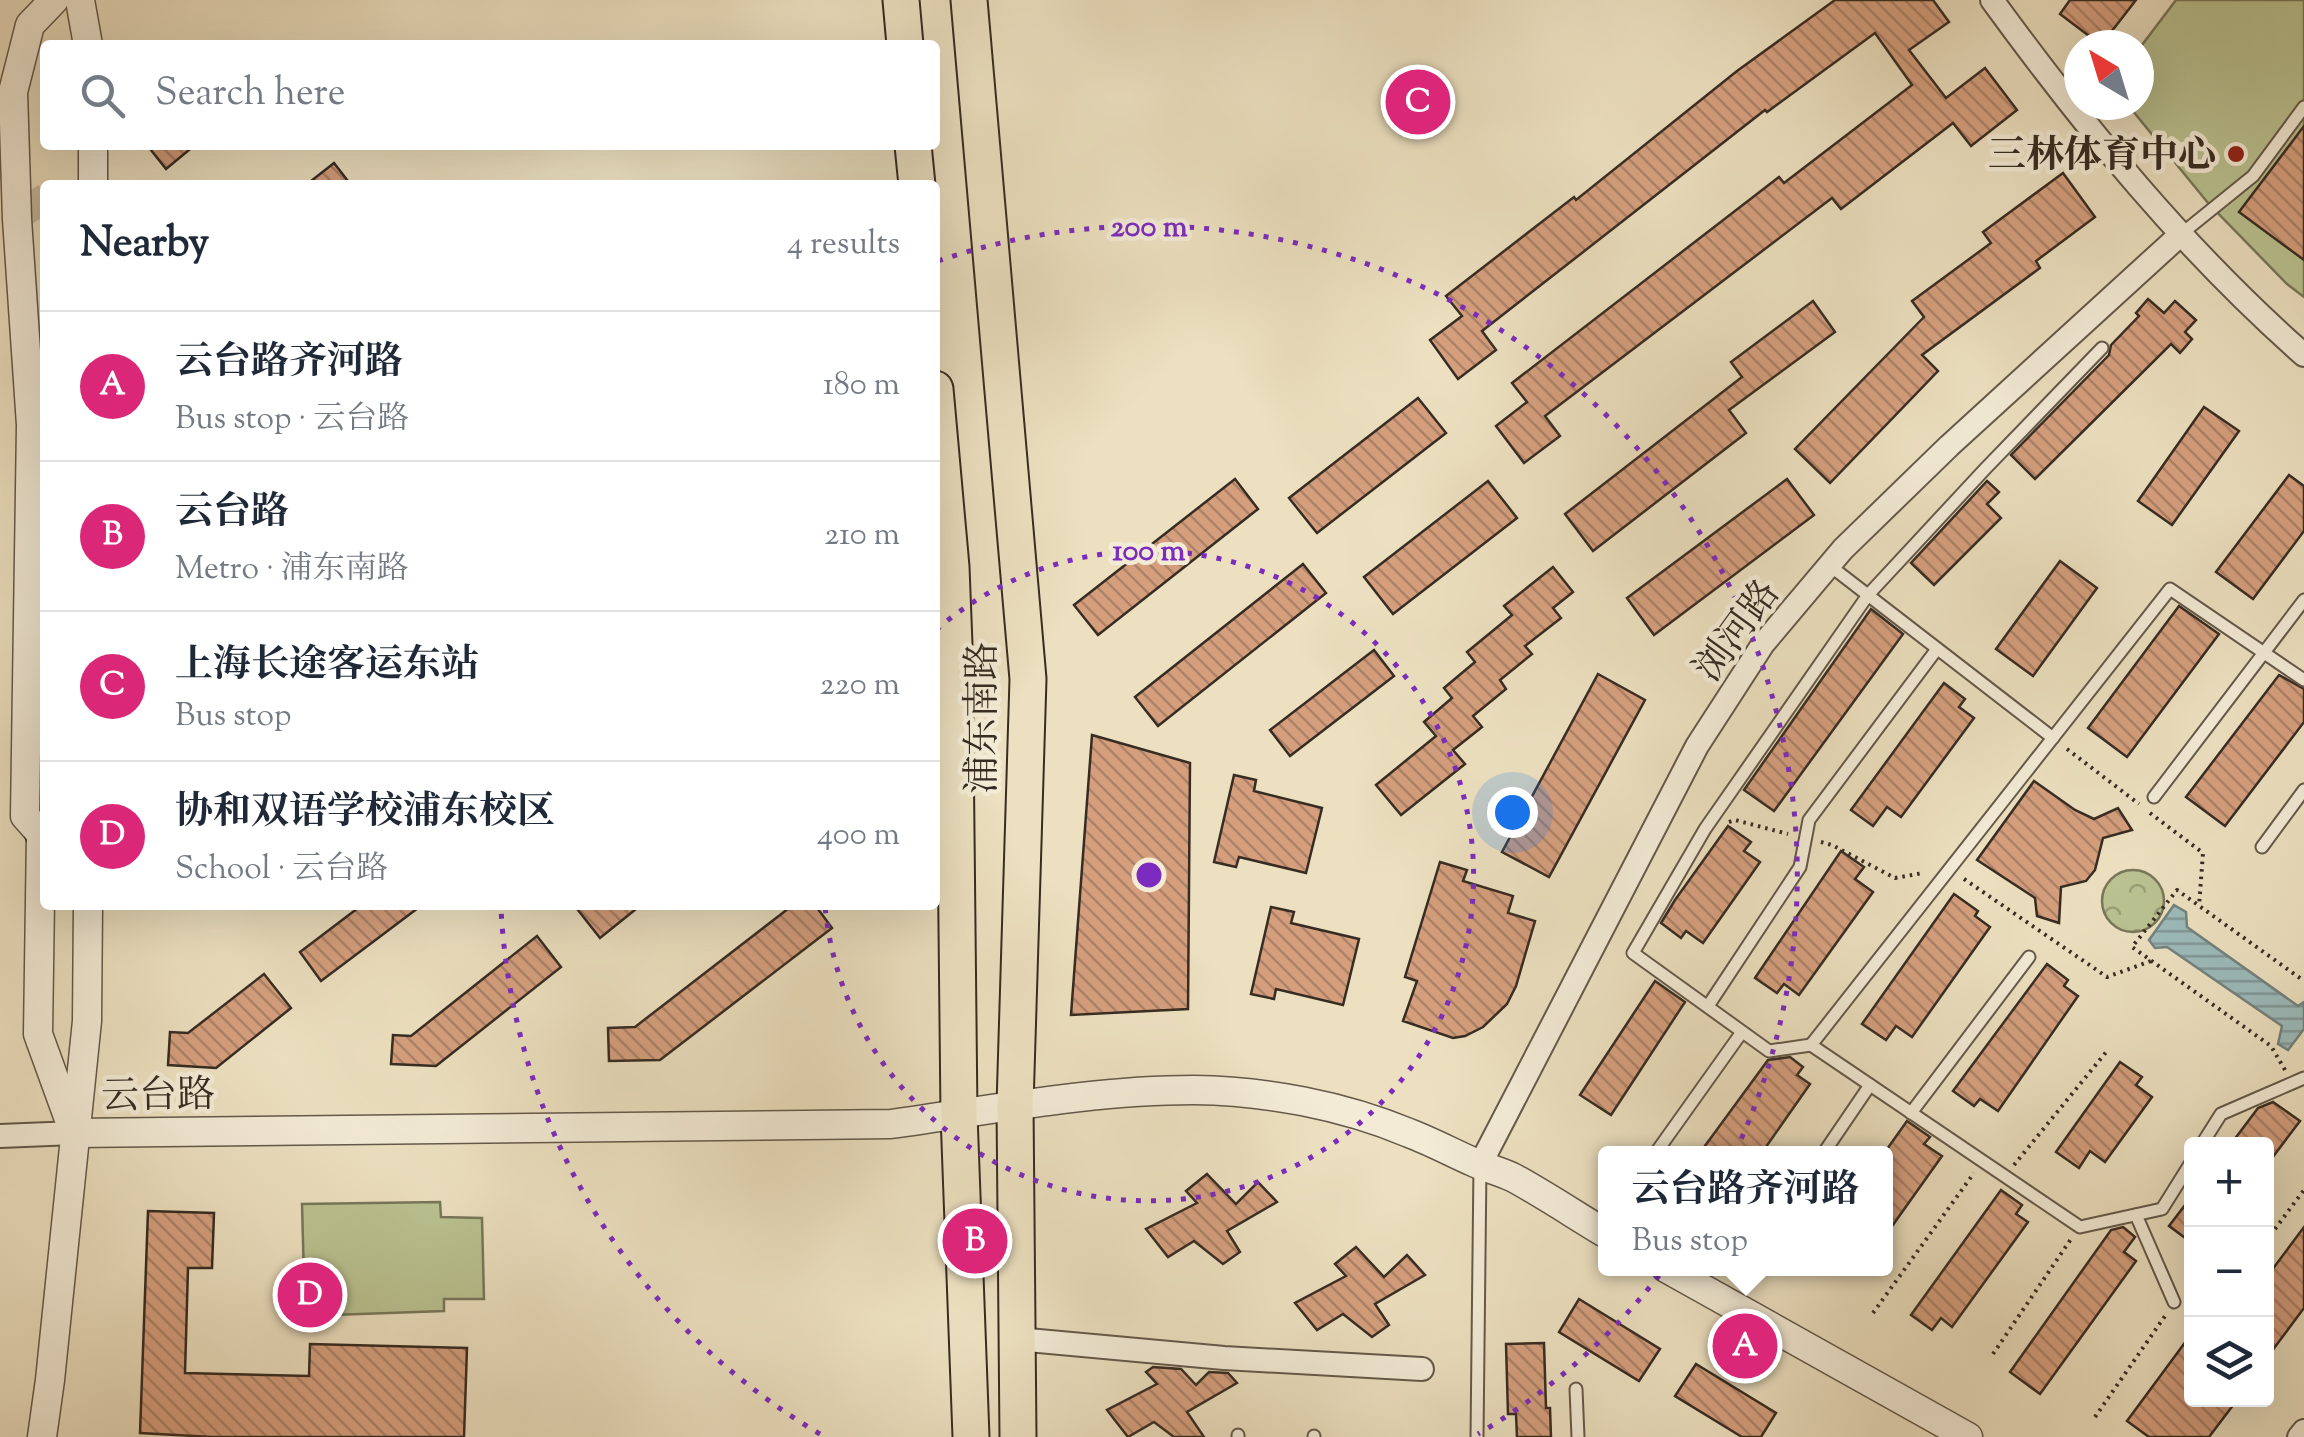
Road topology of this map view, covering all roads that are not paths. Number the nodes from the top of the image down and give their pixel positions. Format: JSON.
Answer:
{"nodes":[{"id":1,"x":54,"y":0,"type":"edge"},
{"id":2,"x":80,"y":0,"type":"edge"},
{"id":3,"x":900,"y":0,"type":"edge"},
{"id":4,"x":969,"y":0,"type":"edge"},
{"id":5,"x":1992,"y":0,"type":"edge"},
{"id":6,"x":87,"y":40,"type":"edge"},
{"id":7,"x":904,"y":40,"type":"edge"},
{"id":8,"x":2304,"y":107,"type":"edge"},
{"id":9,"x":93,"y":150,"type":"edge"},
{"id":10,"x":914,"y":150,"type":"edge"},
{"id":11,"x":93,"y":180,"type":"edge"},
{"id":12,"x":917,"y":180,"type":"edge"},
{"id":13,"x":2180,"y":235,"type":"junction"},
{"id":14,"x":2102,"y":348,"type":"dead end"},
{"id":15,"x":2304,"y":355,"type":"edge"},
{"id":16,"x":940,"y":445,"type":"edge"},
{"id":17,"x":1829,"y":565,"type":"junction"},
{"id":18,"x":1868,"y":595,"type":"junction"},
{"id":19,"x":2304,"y":600,"type":"edge"},
{"id":20,"x":1938,"y":649,"type":"junction"},
{"id":21,"x":2263,"y":652,"type":"junction"},
{"id":22,"x":2304,"y":680,"type":"edge"},
{"id":23,"x":2053,"y":738,"type":"junction"},
{"id":24,"x":2304,"y":790,"type":"edge"},
{"id":25,"x":2154,"y":797,"type":"dead end"},
{"id":26,"x":40,"y":829,"type":"edge"},
{"id":27,"x":2262,"y":847,"type":"dead end"},
{"id":28,"x":41,"y":910,"type":"edge"},
{"id":29,"x":88,"y":910,"type":"edge"},
{"id":30,"x":2028,"y":957,"type":"dead end"},
{"id":31,"x":1708,"y":1006,"type":"junction"},
{"id":32,"x":1742,"y":1032,"type":"junction"},
{"id":33,"x":1811,"y":1045,"type":"junction"},
{"id":34,"x":2298,"y":1080,"type":"edge"},
{"id":35,"x":1870,"y":1085,"type":"junction"},
{"id":36,"x":1015,"y":1105,"type":"junction"},
{"id":37,"x":1911,"y":1113,"type":"junction"},
{"id":38,"x":959,"y":1115,"type":"junction"},
{"id":39,"x":74,"y":1134,"type":"junction"},
{"id":40,"x":0,"y":1136,"type":"edge"},
{"id":41,"x":2206,"y":1137,"type":"edge"},
{"id":42,"x":1661,"y":1146,"type":"edge"},
{"id":43,"x":1828,"y":1146,"type":"edge"},
{"id":44,"x":1480,"y":1165,"type":"junction"},
{"id":45,"x":2184,"y":1174,"type":"edge"},
{"id":46,"x":2136,"y":1214,"type":"junction"},
{"id":47,"x":1598,"y":1229,"type":"edge"},
{"id":48,"x":1680,"y":1276,"type":"edge"},
{"id":49,"x":2174,"y":1302,"type":"road end"},
{"id":50,"x":1017,"y":1340,"type":"junction"},
{"id":51,"x":1422,"y":1369,"type":"dead end"},
{"id":52,"x":1576,"y":1388,"type":"dead end"},
{"id":53,"x":2304,"y":1431,"type":"edge"},
{"id":54,"x":42,"y":1437,"type":"edge"},
{"id":55,"x":971,"y":1437,"type":"edge"},
{"id":56,"x":1018,"y":1437,"type":"edge"},
{"id":57,"x":1477,"y":1437,"type":"edge"},
{"id":58,"x":1578,"y":1437,"type":"edge"},
{"id":59,"x":1968,"y":1437,"type":"edge"},
{"id":60,"x":2300,"y":1437,"type":"edge"}],
"edges":[{"from":1,"to":26,"type":"street"},
{"from":2,"to":6,"type":"street"},
{"from":3,"to":7,"type":"main road"},
{"from":4,"to":36,"type":"main road","name":"浦东南路"},
{"from":5,"to":13,"type":"street"},
{"from":8,"to":13,"type":"lane"},
{"from":9,"to":11,"type":"street"},
{"from":10,"to":12,"type":"main road"},
{"from":13,"to":15,"type":"street"},
{"from":13,"to":17,"type":"street","name":"浏河路"},
{"from":14,"to":18,"type":"lane"},
{"from":16,"to":38,"type":"main road","name":"浦东南路"},
{"from":17,"to":18,"type":"lane"},
{"from":17,"to":44,"type":"street","name":"浏河路"},
{"from":18,"to":20,"type":"lane"},
{"from":18,"to":31,"type":"lane"},
{"from":19,"to":21,"type":"lane"},
{"from":20,"to":23,"type":"lane"},
{"from":20,"to":31,"type":"lane"},
{"from":21,"to":22,"type":"lane"},
{"from":21,"to":23,"type":"lane"},
{"from":21,"to":25,"type":"lane"},
{"from":23,"to":33,"type":"lane"},
{"from":24,"to":27,"type":"lane"},
{"from":28,"to":39,"type":"street"},
{"from":29,"to":39,"type":"street"},
{"from":30,"to":37,"type":"lane"},
{"from":31,"to":32,"type":"lane"},
{"from":32,"to":33,"type":"lane"},
{"from":32,"to":42,"type":"lane"},
{"from":33,"to":35,"type":"lane"},
{"from":34,"to":41,"type":"lane"},
{"from":35,"to":37,"type":"lane"},
{"from":35,"to":43,"type":"lane"},
{"from":36,"to":38,"type":"street","name":"云台路"},
{"from":36,"to":44,"type":"street","name":"云台路"},
{"from":36,"to":50,"type":"main road","name":"浦东南路"},
{"from":37,"to":46,"type":"lane"},
{"from":38,"to":39,"type":"street","name":"云台路"},
{"from":38,"to":55,"type":"main road","name":"浦东南路"},
{"from":39,"to":40,"type":"street","name":"云台路"},
{"from":39,"to":54,"type":"street"},
{"from":44,"to":47,"type":"street","name":"云台路"},
{"from":44,"to":57,"type":"lane"},
{"from":45,"to":46,"type":"lane"},
{"from":46,"to":49,"type":"lane"},
{"from":48,"to":59,"type":"street"},
{"from":50,"to":51,"type":"street"},
{"from":50,"to":56,"type":"main road","name":"浦东南路"},
{"from":52,"to":58,"type":"lane"},
{"from":53,"to":60,"type":"street"}]}
